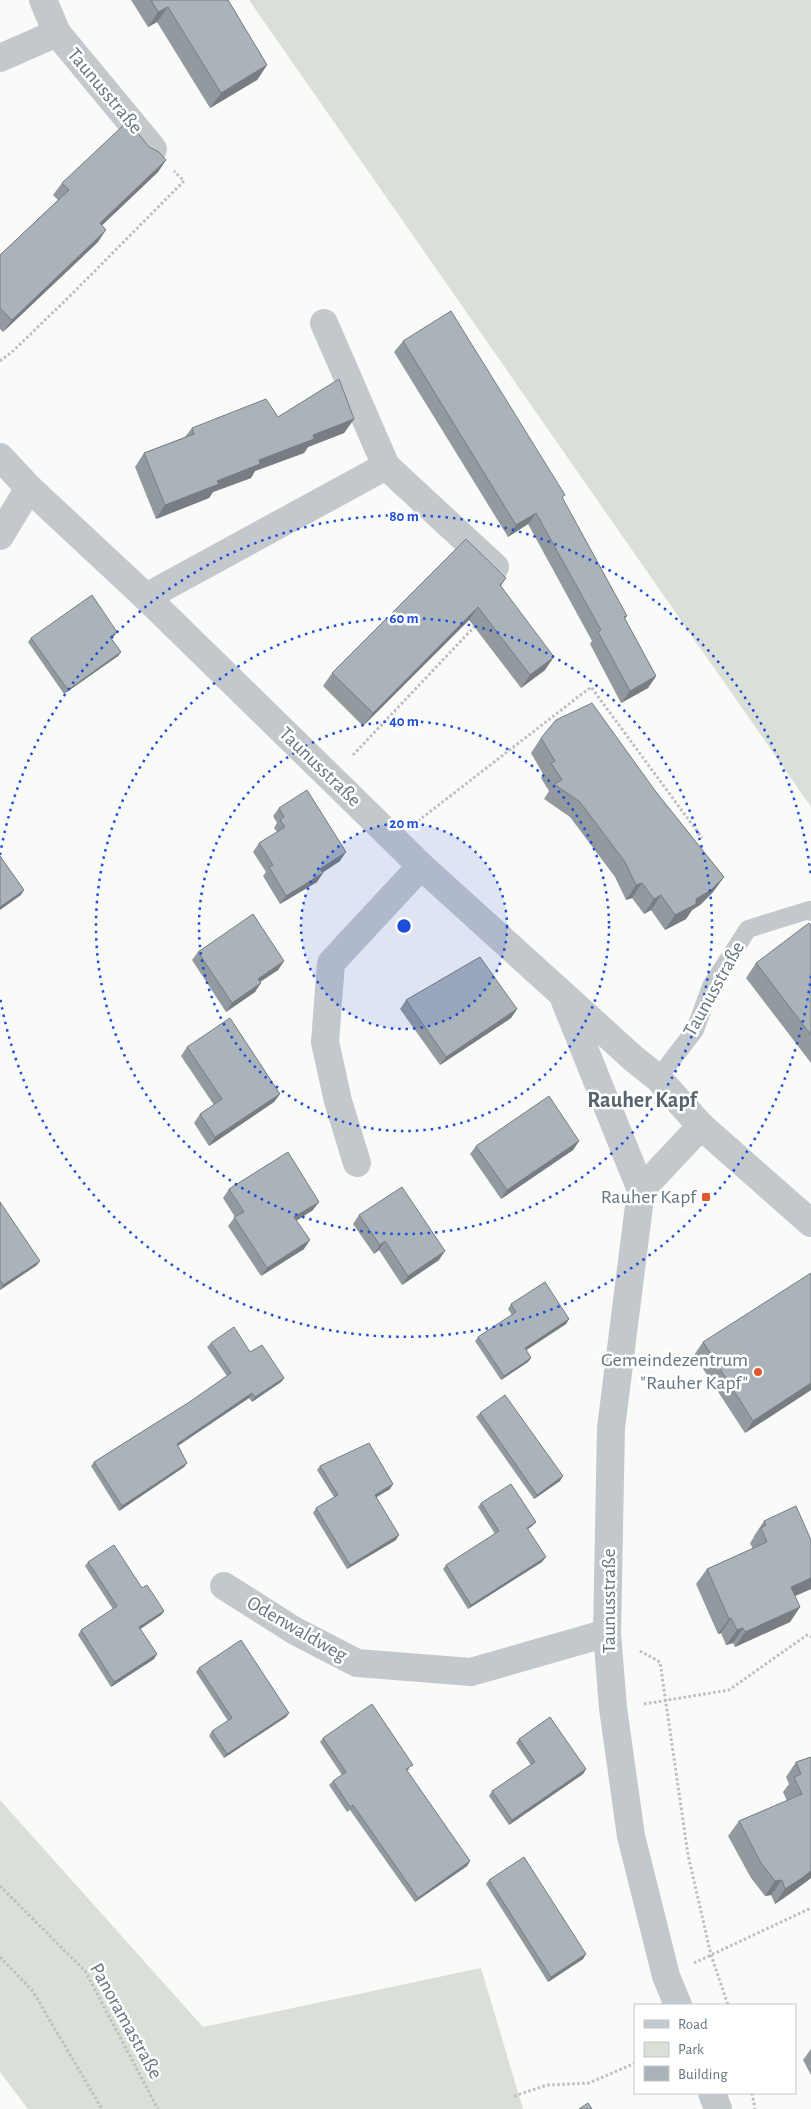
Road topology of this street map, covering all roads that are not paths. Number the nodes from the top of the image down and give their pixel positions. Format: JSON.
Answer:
{"nodes":[{"id":1,"x":43,"y":0,"type":"edge"},
{"id":2,"x":57,"y":33,"type":"junction"},
{"id":3,"x":0,"y":58,"type":"edge"},
{"id":4,"x":153,"y":149,"type":"edge"},
{"id":5,"x":324,"y":322,"type":"dead end"},
{"id":6,"x":0,"y":457,"type":"edge"},
{"id":7,"x":386,"y":466,"type":"junction"},
{"id":8,"x":29,"y":488,"type":"junction"},
{"id":9,"x":0,"y":536,"type":"edge"},
{"id":10,"x":495,"y":567,"type":"edge"},
{"id":11,"x":146,"y":597,"type":"junction"},
{"id":12,"x":421,"y":866,"type":"junction"},
{"id":13,"x":811,"y":912,"type":"edge"},
{"id":14,"x":563,"y":995,"type":"junction"},
{"id":15,"x":658,"y":1078,"type":"junction"},
{"id":16,"x":701,"y":1126,"type":"junction"},
{"id":17,"x":357,"y":1163,"type":"dead end"},
{"id":18,"x":641,"y":1190,"type":"junction"},
{"id":19,"x":811,"y":1223,"type":"edge"},
{"id":20,"x":224,"y":1586,"type":"dead end"},
{"id":21,"x":607,"y":1633,"type":"junction"},
{"id":22,"x":678,"y":2004,"type":"edge"},
{"id":23,"x":712,"y":2094,"type":"edge"},
{"id":24,"x":718,"y":2109,"type":"edge"}],
"edges":[{"from":1,"to":2,"type":"street","name":"Taunusstraße"},
{"from":2,"to":3,"type":"street","name":"Taunusstraße"},
{"from":2,"to":4,"type":"street","name":"Taunusstraße"},
{"from":5,"to":7,"type":"street"},
{"from":6,"to":8,"type":"street","name":"Taunusstraße"},
{"from":7,"to":10,"type":"street"},
{"from":7,"to":11,"type":"street"},
{"from":8,"to":9,"type":"street"},
{"from":8,"to":11,"type":"street","name":"Taunusstraße"},
{"from":11,"to":12,"type":"street","name":"Taunusstraße"},
{"from":12,"to":14,"type":"street","name":"Taunusstraße"},
{"from":12,"to":17,"type":"street"},
{"from":13,"to":15,"type":"lane","name":"Taunusstraße"},
{"from":14,"to":15,"type":"street","name":"Taunusstraße"},
{"from":14,"to":18,"type":"street","name":"Taunusstraße"},
{"from":15,"to":16,"type":"street","name":"Taunusstraße"},
{"from":16,"to":18,"type":"street"},
{"from":16,"to":19,"type":"street","name":"Taunusstraße"},
{"from":18,"to":21,"type":"street","name":"Taunusstraße"},
{"from":20,"to":21,"type":"street","name":"Odenwaldweg"},
{"from":21,"to":22,"type":"street","name":"Taunusstraße"},
{"from":23,"to":24,"type":"street"}]}
